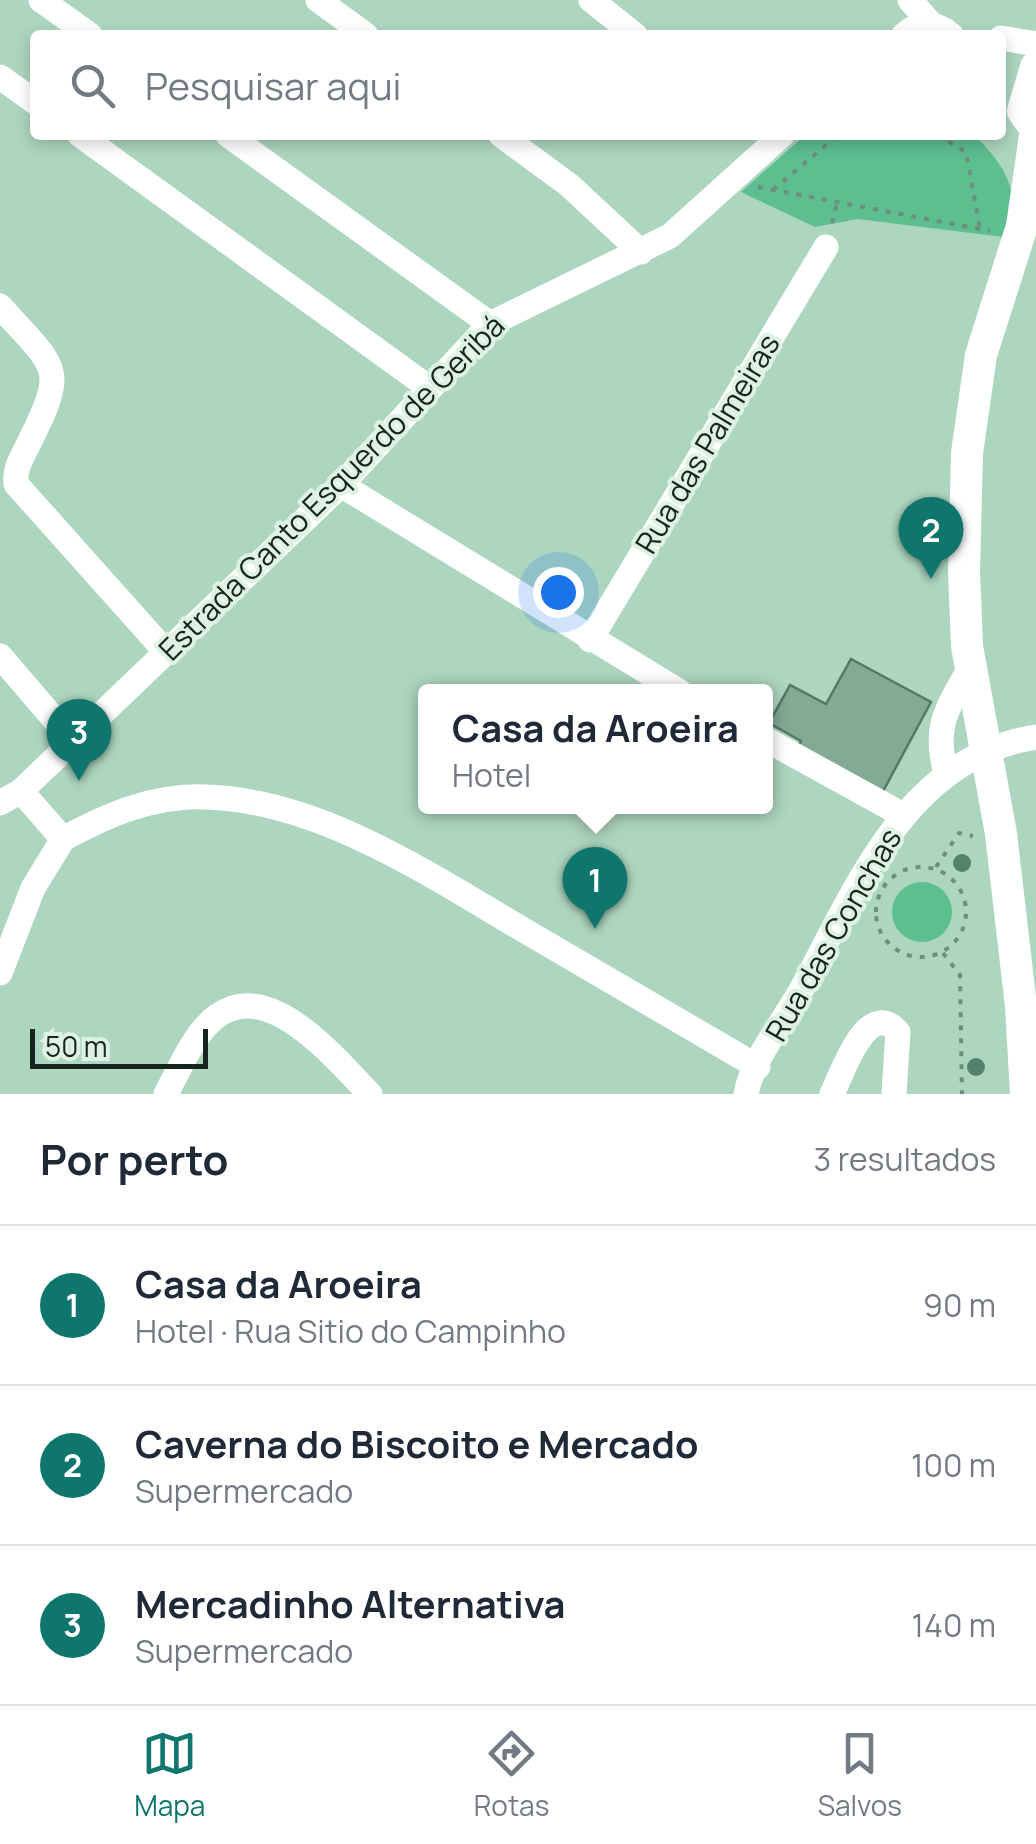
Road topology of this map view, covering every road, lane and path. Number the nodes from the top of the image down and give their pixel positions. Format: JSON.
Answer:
{"nodes":[{"id":1,"x":42,"y":0,"type":"edge"},
{"id":2,"x":318,"y":0,"type":"edge"},
{"id":3,"x":591,"y":0,"type":"edge"},
{"id":4,"x":910,"y":0,"type":"edge"},
{"id":5,"x":83,"y":30,"type":"edge"},
{"id":6,"x":359,"y":30,"type":"edge"},
{"id":7,"x":628,"y":30,"type":"edge"},
{"id":8,"x":912,"y":30,"type":"edge"},
{"id":9,"x":941,"y":30,"type":"edge"},
{"id":10,"x":1006,"y":39,"type":"edge"},
{"id":11,"x":1036,"y":44,"type":"edge"},
{"id":12,"x":1036,"y":67,"type":"edge"},
{"id":13,"x":0,"y":77,"type":"edge"},
{"id":14,"x":30,"y":98,"type":"edge"},
{"id":15,"x":1025,"y":125,"type":"edge"},
{"id":16,"x":87,"y":140,"type":"edge"},
{"id":17,"x":235,"y":140,"type":"edge"},
{"id":18,"x":508,"y":140,"type":"edge"},
{"id":19,"x":766,"y":140,"type":"edge"},
{"id":20,"x":832,"y":140,"type":"edge"},
{"id":21,"x":946,"y":140,"type":"edge"},
{"id":22,"x":730,"y":181,"type":"junction"},
{"id":23,"x":773,"y":190,"type":"junction"},
{"id":24,"x":1026,"y":221,"type":"edge"},
{"id":25,"x":980,"y":229,"type":"junction"},
{"id":26,"x":826,"y":247,"type":"dead end"},
{"id":27,"x":642,"y":252,"type":"junction"},
{"id":28,"x":0,"y":306,"type":"edge"},
{"id":29,"x":490,"y":324,"type":"junction"},
{"id":30,"x":428,"y":387,"type":"junction"},
{"id":31,"x":341,"y":485,"type":"junction"},
{"id":32,"x":590,"y":640,"type":"junction"},
{"id":33,"x":166,"y":652,"type":"junction"},
{"id":34,"x":0,"y":656,"type":"edge"},
{"id":35,"x":970,"y":668,"type":"junction"},
{"id":36,"x":666,"y":684,"type":"edge"},
{"id":37,"x":1036,"y":737,"type":"edge"},
{"id":38,"x":74,"y":740,"type":"junction"},
{"id":39,"x":773,"y":744,"type":"edge"},
{"id":40,"x":984,"y":753,"type":"junction"},
{"id":41,"x":946,"y":774,"type":"junction"},
{"id":42,"x":10,"y":797,"type":"edge"},
{"id":43,"x":903,"y":815,"type":"junction"},
{"id":44,"x":1001,"y":834,"type":"junction"},
{"id":45,"x":62,"y":839,"type":"junction"},
{"id":46,"x":935,"y":868,"type":"junction"},
{"id":47,"x":942,"y":953,"type":"junction"},
{"id":48,"x":0,"y":972,"type":"edge"},
{"id":49,"x":754,"y":1085,"type":"edge"},
{"id":50,"x":166,"y":1094,"type":"edge"},
{"id":51,"x":370,"y":1094,"type":"edge"},
{"id":52,"x":832,"y":1094,"type":"edge"},
{"id":53,"x":894,"y":1094,"type":"edge"},
{"id":54,"x":962,"y":1094,"type":"edge"},
{"id":55,"x":1026,"y":1094,"type":"edge"}],
"edges":[{"from":1,"to":5,"type":"street"},
{"from":2,"to":6,"type":"street"},
{"from":3,"to":7,"type":"street"},
{"from":4,"to":9,"type":"street"},
{"from":8,"to":9,"type":"street"},
{"from":10,"to":11,"type":"street"},
{"from":12,"to":15,"type":"main road"},
{"from":13,"to":14,"type":"street"},
{"from":15,"to":24,"type":"main road"},
{"from":16,"to":30,"type":"street"},
{"from":17,"to":29,"type":"street"},
{"from":18,"to":27,"type":"street"},
{"from":19,"to":22,"type":"street","name":"Estrada Canto Esquerdo de Geribá"},
{"from":20,"to":23,"type":"path"},
{"from":21,"to":25,"type":"path"},
{"from":22,"to":23,"type":"path"},
{"from":22,"to":27,"type":"street","name":"Estrada Canto Esquerdo de Geribá"},
{"from":23,"to":25,"type":"path"},
{"from":24,"to":25,"type":"path"},
{"from":24,"to":35,"type":"main road"},
{"from":26,"to":32,"type":"street","name":"Rua das Palmeiras"},
{"from":27,"to":29,"type":"street","name":"Estrada Canto Esquerdo de Geribá"},
{"from":28,"to":33,"type":"street"},
{"from":29,"to":30,"type":"street","name":"Estrada Canto Esquerdo de Geribá"},
{"from":30,"to":31,"type":"street","name":"Estrada Canto Esquerdo de Geribá"},
{"from":31,"to":32,"type":"street"},
{"from":31,"to":33,"type":"street","name":"Estrada Canto Esquerdo de Geribá"},
{"from":32,"to":36,"type":"street"},
{"from":33,"to":38,"type":"street","name":"Estrada Canto Esquerdo de Geribá"},
{"from":34,"to":38,"type":"street"},
{"from":35,"to":40,"type":"main road"},
{"from":35,"to":41,"type":"street"},
{"from":37,"to":40,"type":"street","name":"Rua das Conchas"},
{"from":38,"to":42,"type":"street","name":"Estrada Canto Esquerdo de Geribá"},
{"from":39,"to":43,"type":"street"},
{"from":40,"to":41,"type":"street","name":"Rua das Conchas"},
{"from":40,"to":44,"type":"main road"},
{"from":41,"to":43,"type":"street","name":"Rua das Conchas"},
{"from":42,"to":45,"type":"street"},
{"from":43,"to":49,"type":"street","name":"Rua das Conchas"},
{"from":44,"to":46,"type":"path"},
{"from":44,"to":55,"type":"main road"},
{"from":45,"to":48,"type":"street"},
{"from":45,"to":49,"type":"street"},
{"from":46,"to":47,"type":"path"},
{"from":46,"to":47,"type":"path"},
{"from":47,"to":54,"type":"path"},
{"from":50,"to":51,"type":"street"},
{"from":52,"to":53,"type":"street"}]}
